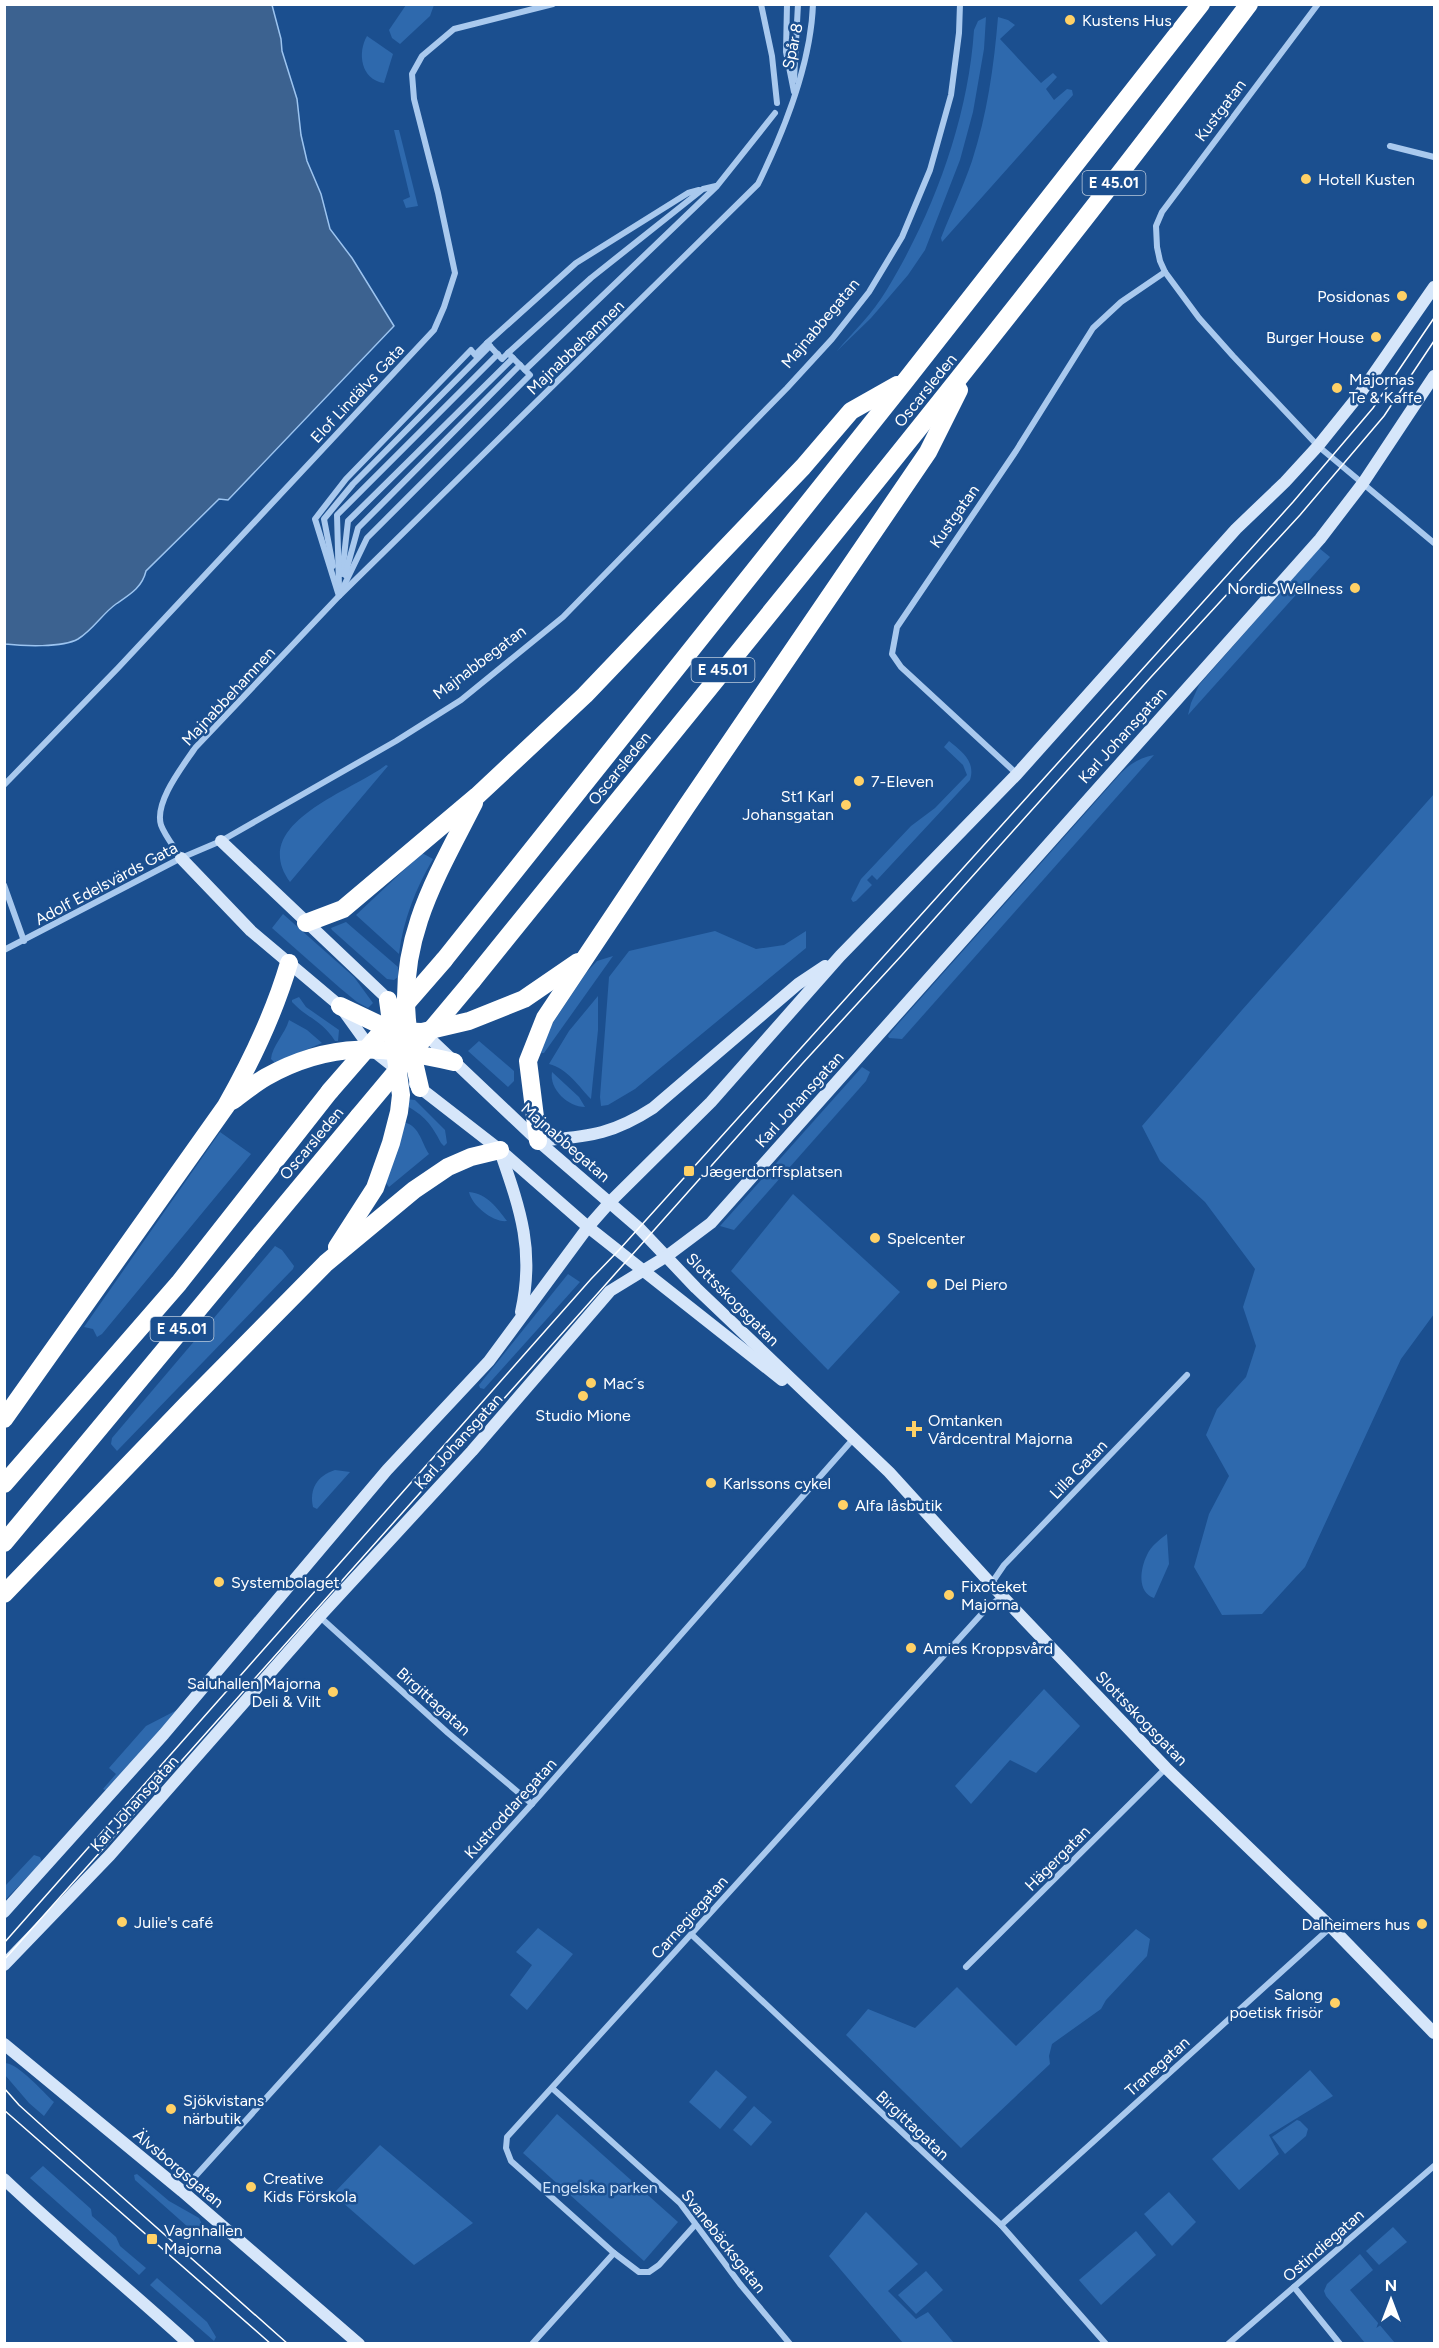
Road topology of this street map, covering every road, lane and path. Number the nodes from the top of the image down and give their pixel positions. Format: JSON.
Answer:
{"nodes":[{"id":1,"x":553,"y":4,"type":"edge"},
{"id":2,"x":787,"y":4,"type":"edge"},
{"id":3,"x":798,"y":4,"type":"edge"},
{"id":4,"x":813,"y":4,"type":"edge"},
{"id":5,"x":960,"y":4,"type":"edge"},
{"id":6,"x":1201,"y":4,"type":"edge"},
{"id":7,"x":1249,"y":4,"type":"edge"},
{"id":8,"x":1318,"y":4,"type":"edge"},
{"id":9,"x":761,"y":5,"type":"edge"},
{"id":10,"x":794,"y":93,"type":"junction"},
{"id":11,"x":777,"y":103,"type":"dead end"},
{"id":12,"x":775,"y":112,"type":"dead end"},
{"id":13,"x":1390,"y":146,"type":"dead end"},
{"id":14,"x":1434,"y":157,"type":"edge"},
{"id":15,"x":717,"y":186,"type":"junction"},
{"id":16,"x":703,"y":189,"type":"junction"},
{"id":17,"x":1165,"y":272,"type":"junction"},
{"id":18,"x":1434,"y":287,"type":"edge"},
{"id":19,"x":489,"y":345,"type":"junction"},
{"id":20,"x":498,"y":354,"type":"junction"},
{"id":21,"x":511,"y":356,"type":"junction"},
{"id":22,"x":975,"y":359,"type":"junction"},
{"id":23,"x":523,"y":367,"type":"junction"},
{"id":24,"x":1434,"y":376,"type":"edge"},
{"id":25,"x":906,"y":380,"type":"junction"},
{"id":26,"x":1318,"y":446,"type":"junction"},
{"id":27,"x":1363,"y":483,"type":"junction"},
{"id":28,"x":1434,"y":543,"type":"edge"},
{"id":29,"x":339,"y":596,"type":"junction"},
{"id":30,"x":1017,"y":774,"type":"junction"},
{"id":31,"x":4,"y":785,"type":"edge"},
{"id":32,"x":477,"y":796,"type":"junction"},
{"id":33,"x":221,"y":841,"type":"junction"},
{"id":34,"x":181,"y":858,"type":"junction"},
{"id":35,"x":4,"y":885,"type":"edge"},
{"id":36,"x":306,"y":923,"type":"junction"},
{"id":37,"x":24,"y":941,"type":"junction"},
{"id":38,"x":4,"y":950,"type":"edge"},
{"id":39,"x":591,"y":951,"type":"junction"},
{"id":40,"x":840,"y":956,"type":"junction"},
{"id":41,"x":289,"y":963,"type":"junction"},
{"id":42,"x":388,"y":1000,"type":"joint"},
{"id":43,"x":340,"y":1006,"type":"junction"},
{"id":44,"x":407,"y":1028,"type":"junction"},
{"id":45,"x":371,"y":1049,"type":"junction"},
{"id":46,"x":404,"y":1051,"type":"junction"},
{"id":47,"x":454,"y":1062,"type":"junction"},
{"id":48,"x":398,"y":1071,"type":"junction"},
{"id":49,"x":420,"y":1088,"type":"junction"},
{"id":50,"x":226,"y":1106,"type":"junction"},
{"id":51,"x":538,"y":1141,"type":"junction"},
{"id":52,"x":500,"y":1150,"type":"junction"},
{"id":53,"x":610,"y":1202,"type":"junction"},
{"id":54,"x":588,"y":1227,"type":"junction"},
{"id":55,"x":667,"y":1256,"type":"junction"},
{"id":56,"x":326,"y":1263,"type":"junction"},
{"id":57,"x":645,"y":1271,"type":"junction"},
{"id":58,"x":519,"y":1319,"type":"junction"},
{"id":59,"x":1187,"y":1375,"type":"dead end"},
{"id":60,"x":4,"y":1419,"type":"edge"},
{"id":61,"x":833,"y":1419,"type":"junction"},
{"id":62,"x":854,"y":1438,"type":"junction"},
{"id":63,"x":4,"y":1484,"type":"edge"},
{"id":64,"x":4,"y":1543,"type":"edge"},
{"id":65,"x":991,"y":1584,"type":"junction"},
{"id":66,"x":4,"y":1594,"type":"edge"},
{"id":67,"x":1002,"y":1596,"type":"junction"},
{"id":68,"x":320,"y":1616,"type":"junction"},
{"id":69,"x":1166,"y":1768,"type":"junction"},
{"id":70,"x":532,"y":1804,"type":"junction"},
{"id":71,"x":4,"y":1912,"type":"edge"},
{"id":72,"x":1331,"y":1927,"type":"junction"},
{"id":73,"x":692,"y":1935,"type":"junction"},
{"id":74,"x":4,"y":1965,"type":"edge"},
{"id":75,"x":966,"y":1967,"type":"dead end"},
{"id":76,"x":1434,"y":2033,"type":"edge"},
{"id":77,"x":4,"y":2044,"type":"edge"},
{"id":78,"x":552,"y":2088,"type":"junction"},
{"id":79,"x":1434,"y":2166,"type":"edge"},
{"id":80,"x":4,"y":2179,"type":"edge"},
{"id":81,"x":182,"y":2192,"type":"junction"},
{"id":82,"x":695,"y":2225,"type":"junction"},
{"id":83,"x":1001,"y":2225,"type":"junction"},
{"id":84,"x":614,"y":2253,"type":"junction"},
{"id":85,"x":1294,"y":2287,"type":"junction"},
{"id":86,"x":189,"y":2343,"type":"edge"},
{"id":87,"x":359,"y":2343,"type":"edge"},
{"id":88,"x":532,"y":2343,"type":"edge"},
{"id":89,"x":790,"y":2343,"type":"edge"},
{"id":90,"x":1106,"y":2343,"type":"edge"},
{"id":91,"x":1228,"y":2343,"type":"edge"},
{"id":92,"x":1340,"y":2343,"type":"edge"}],
"edges":[{"from":1,"to":31,"type":"street","name":"Elof Lindälvs Gata"},
{"from":2,"to":10,"type":"street"},
{"from":3,"to":10,"type":"street"},
{"from":4,"to":10,"type":"street","name":"Spår 8"},
{"from":5,"to":33,"type":"street","name":"Majnabbegatan"},
{"from":6,"to":25,"type":"highway","name":"Oscarsleden","number":"E 45.01"},
{"from":7,"to":22,"type":"highway","name":"Oscarsleden","number":"E 45.01"},
{"from":8,"to":17,"type":"street","name":"Kustgatan"},
{"from":9,"to":11,"type":"street"},
{"from":10,"to":29,"type":"street","name":"Majnabbehamnen"},
{"from":12,"to":15,"type":"street","name":"Majnabbehamnen"},
{"from":13,"to":14,"type":"street"},
{"from":15,"to":16,"type":"street"},
{"from":15,"to":23,"type":"street","name":"Majnabbehamnen"},
{"from":16,"to":19,"type":"street"},
{"from":16,"to":21,"type":"street"},
{"from":17,"to":26,"type":"street","name":"Kustgatan"},
{"from":17,"to":30,"type":"street","name":"Kustgatan"},
{"from":18,"to":26,"type":"street","name":"Karl Johansgatan"},
{"from":19,"to":20,"type":"street"},
{"from":19,"to":29,"type":"street"},
{"from":19,"to":29,"type":"street"},
{"from":20,"to":21,"type":"street"},
{"from":20,"to":29,"type":"street"},
{"from":21,"to":23,"type":"street","name":"Majnabbehamnen"},
{"from":21,"to":29,"type":"street"},
{"from":22,"to":39,"type":"highway"},
{"from":22,"to":64,"type":"highway","name":"Oscarsleden","number":"E 45.01","bridge":true},
{"from":23,"to":29,"type":"street","name":"Majnabbehamnen"},
{"from":23,"to":29,"type":"street","name":"Majnabbehamnen"},
{"from":24,"to":27,"type":"street","name":"Karl Johansgatan"},
{"from":25,"to":32,"type":"highway"},
{"from":25,"to":63,"type":"highway","name":"Oscarsleden","number":"E 45.01","bridge":true},
{"from":26,"to":27,"type":"street","name":"Kustgatan"},
{"from":26,"to":30,"type":"street","name":"Karl Johansgatan"},
{"from":27,"to":28,"type":"street","name":"Kustgatan"},
{"from":27,"to":55,"type":"street","name":"Karl Johansgatan"},
{"from":29,"to":34,"type":"street","name":"Majnabbehamnen"},
{"from":30,"to":40,"type":"street","name":"Karl Johansgatan"},
{"from":32,"to":36,"type":"highway"},
{"from":32,"to":44,"type":"highway"},
{"from":33,"to":34,"type":"street","name":"Adolf Edelsvärds Gata"},
{"from":33,"to":36,"type":"street"},
{"from":34,"to":37,"type":"street","name":"Adolf Edelsvärds Gata"},
{"from":34,"to":41,"type":"street"},
{"from":35,"to":37,"type":"street"},
{"from":36,"to":42,"type":"street"},
{"from":37,"to":38,"type":"street","name":"Adolf Edelsvärds Gata"},
{"from":39,"to":44,"type":"highway"},
{"from":39,"to":51,"type":"highway"},
{"from":40,"to":51,"type":"street","name":"Karl Johansgatan"},
{"from":40,"to":53,"type":"street","name":"Karl Johansgatan"},
{"from":41,"to":43,"type":"street"},
{"from":41,"to":50,"type":"highway"},
{"from":42,"to":44,"type":"highway"},
{"from":43,"to":44,"type":"highway"},
{"from":43,"to":45,"type":"street"},
{"from":44,"to":46,"type":"highway"},
{"from":44,"to":47,"type":"street","name":"Majnabbegatan"},
{"from":45,"to":46,"type":"highway"},
{"from":45,"to":48,"type":"street"},
{"from":45,"to":50,"type":"highway"},
{"from":46,"to":47,"type":"highway"},
{"from":46,"to":48,"type":"highway"},
{"from":46,"to":49,"type":"highway"},
{"from":47,"to":51,"type":"street","name":"Majnabbegatan"},
{"from":48,"to":49,"type":"street"},
{"from":48,"to":56,"type":"highway"},
{"from":49,"to":52,"type":"street"},
{"from":50,"to":60,"type":"highway"},
{"from":51,"to":53,"type":"street","name":"Majnabbegatan"},
{"from":52,"to":54,"type":"street"},
{"from":52,"to":56,"type":"highway"},
{"from":52,"to":58,"type":"street"},
{"from":53,"to":54,"type":"street","name":"Karl Johansgatan"},
{"from":53,"to":55,"type":"street","name":"Slottsskogsgatan"},
{"from":54,"to":57,"type":"street","name":"Slottsskogsgatan"},
{"from":54,"to":58,"type":"street","name":"Karl Johansgatan"},
{"from":55,"to":57,"type":"street","name":"Karl Johansgatan"},
{"from":55,"to":61,"type":"street","name":"Slottsskogsgatan"},
{"from":56,"to":66,"type":"highway"},
{"from":57,"to":61,"type":"street","name":"Slottsskogsgatan"},
{"from":57,"to":68,"type":"street","name":"Karl Johansgatan"},
{"from":58,"to":71,"type":"street","name":"Karl Johansgatan"},
{"from":59,"to":65,"type":"street","name":"Lilla Gatan"},
{"from":61,"to":62,"type":"street","name":"Slottsskogsgatan"},
{"from":62,"to":65,"type":"street","name":"Slottsskogsgatan"},
{"from":62,"to":70,"type":"street","name":"Kustroddaregatan"},
{"from":65,"to":67,"type":"street","name":"Slottsskogsgatan"},
{"from":67,"to":69,"type":"street","name":"Slottsskogsgatan"},
{"from":67,"to":73,"type":"street","name":"Carnegiegatan"},
{"from":68,"to":70,"type":"street","name":"Birgittagatan"},
{"from":68,"to":74,"type":"street","name":"Karl Johansgatan"},
{"from":69,"to":72,"type":"street","name":"Slottsskogsgatan"},
{"from":69,"to":75,"type":"street","name":"Hägergatan"},
{"from":70,"to":81,"type":"street","name":"Kustroddaregatan"},
{"from":72,"to":76,"type":"street","name":"Slottsskogsgatan"},
{"from":72,"to":83,"type":"street","name":"Tranegatan"},
{"from":73,"to":78,"type":"street","name":"Carnegiegatan"},
{"from":73,"to":83,"type":"street","name":"Birgittagatan"},
{"from":77,"to":81,"type":"street","name":"Älvsborgsgatan"},
{"from":78,"to":82,"type":"street","name":"Svanebäcksgatan"},
{"from":78,"to":84,"type":"street","name":"Carnegiegatan"},
{"from":79,"to":85,"type":"street","name":"Ostindiegatan"},
{"from":80,"to":86,"type":"street"},
{"from":81,"to":87,"type":"street","name":"Älvsborgsgatan"},
{"from":82,"to":84,"type":"street","name":"Carnegiegatan"},
{"from":82,"to":89,"type":"street","name":"Svanebäcksgatan"},
{"from":83,"to":90,"type":"street","name":"Birgittagatan"},
{"from":84,"to":88,"type":"street"},
{"from":85,"to":91,"type":"street","name":"Ostindiegatan"},
{"from":85,"to":92,"type":"street"}]}
